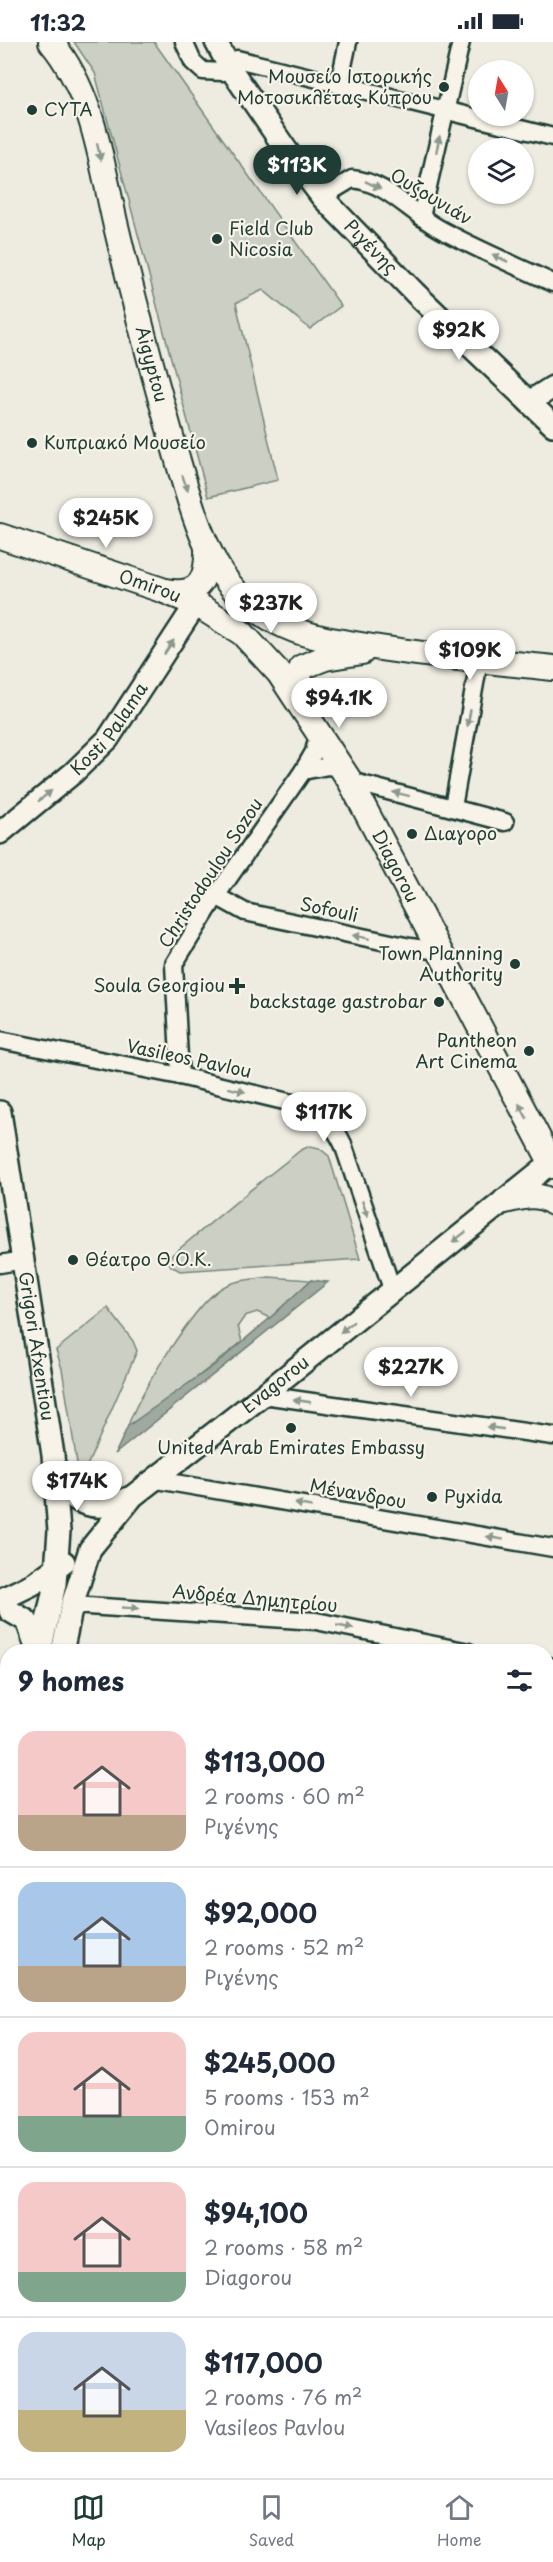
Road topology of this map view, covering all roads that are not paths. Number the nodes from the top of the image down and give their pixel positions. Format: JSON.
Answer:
{"nodes":[{"id":1,"x":51,"y":42,"type":"edge"},
{"id":2,"x":184,"y":42,"type":"edge"},
{"id":3,"x":216,"y":42,"type":"edge"},
{"id":4,"x":348,"y":42,"type":"edge"},
{"id":5,"x":461,"y":42,"type":"edge"},
{"id":6,"x":228,"y":65,"type":"junction"},
{"id":7,"x":339,"y":86,"type":"junction"},
{"id":8,"x":445,"y":112,"type":"junction"},
{"id":9,"x":553,"y":137,"type":"edge"},
{"id":10,"x":322,"y":197,"type":"junction"},
{"id":11,"x":422,"y":216,"type":"junction"},
{"id":12,"x":553,"y":283,"type":"edge"},
{"id":13,"x":553,"y":387,"type":"edge"},
{"id":14,"x":529,"y":402,"type":"junction"},
{"id":15,"x":551,"y":423,"type":"edge"},
{"id":16,"x":0,"y":536,"type":"edge"},
{"id":17,"x":207,"y":544,"type":"junction"},
{"id":18,"x":162,"y":590,"type":"junction"},
{"id":19,"x":196,"y":604,"type":"junction"},
{"id":20,"x":261,"y":613,"type":"junction"},
{"id":21,"x":392,"y":651,"type":"junction"},
{"id":22,"x":479,"y":661,"type":"junction"},
{"id":23,"x":553,"y":668,"type":"edge"},
{"id":24,"x":304,"y":710,"type":"junction"},
{"id":25,"x":318,"y":735,"type":"junction"},
{"id":26,"x":303,"y":771,"type":"junction"},
{"id":27,"x":346,"y":775,"type":"junction"},
{"id":28,"x":453,"y":807,"type":"junction"},
{"id":29,"x":506,"y":822,"type":"dead end"},
{"id":30,"x":0,"y":833,"type":"edge"},
{"id":31,"x":216,"y":896,"type":"junction"},
{"id":32,"x":439,"y":951,"type":"junction"},
{"id":33,"x":0,"y":1040,"type":"edge"},
{"id":34,"x":180,"y":1076,"type":"junction"},
{"id":35,"x":0,"y":1112,"type":"edge"},
{"id":36,"x":552,"y":1163,"type":"edge"},
{"id":37,"x":505,"y":1200,"type":"junction"},
{"id":38,"x":553,"y":1203,"type":"edge"},
{"id":39,"x":24,"y":1260,"type":"junction"},
{"id":40,"x":0,"y":1264,"type":"edge"},
{"id":41,"x":392,"y":1289,"type":"junction"},
{"id":42,"x":263,"y":1395,"type":"junction"},
{"id":43,"x":553,"y":1436,"type":"edge"},
{"id":44,"x":53,"y":1455,"type":"junction"},
{"id":45,"x":157,"y":1480,"type":"junction"},
{"id":46,"x":127,"y":1503,"type":"junction"},
{"id":47,"x":553,"y":1548,"type":"edge"},
{"id":48,"x":90,"y":1549,"type":"junction"},
{"id":49,"x":56,"y":1577,"type":"junction"},
{"id":50,"x":72,"y":1605,"type":"junction"},
{"id":51,"x":3,"y":1609,"type":"edge"},
{"id":52,"x":38,"y":1644,"type":"edge"},
{"id":53,"x":41,"y":1644,"type":"edge"},
{"id":54,"x":42,"y":1644,"type":"edge"},
{"id":55,"x":64,"y":1644,"type":"edge"},
{"id":56,"x":430,"y":1644,"type":"edge"}],
"edges":[{"from":1,"to":17,"type":"main road","name":"Aigyptou","one_way":true},
{"from":2,"to":6,"type":"street"},
{"from":3,"to":6,"type":"street","name":"Ριγένης"},
{"from":4,"to":7,"type":"street"},
{"from":5,"to":8,"type":"street"},
{"from":6,"to":7,"type":"street"},
{"from":6,"to":10,"type":"street","name":"Ριγένης"},
{"from":7,"to":8,"type":"street"},
{"from":8,"to":9,"type":"street"},
{"from":11,"to":8,"type":"street","one_way":true},
{"from":10,"to":11,"type":"street","name":"Ουζουνιάν","one_way":true},
{"from":10,"to":14,"type":"street","name":"Ριγένης"},
{"from":12,"to":11,"type":"street","name":"Ουζουνιάν","one_way":true},
{"from":13,"to":14,"type":"street"},
{"from":14,"to":15,"type":"street","name":"Ριγένης"},
{"from":16,"to":18,"type":"main road","name":"Omirou"},
{"from":17,"to":18,"type":"main road"},
{"from":17,"to":20,"type":"main road","name":"Aigyptou"},
{"from":18,"to":19,"type":"main road","name":"Omirou"},
{"from":19,"to":20,"type":"main road"},
{"from":19,"to":24,"type":"main road","name":"Diagorou"},
{"from":30,"to":19,"type":"street","name":"Kosti Palama","one_way":true},
{"from":20,"to":21,"type":"main road","name":"Aigyptou"},
{"from":21,"to":22,"type":"main road"},
{"from":21,"to":24,"type":"main road"},
{"from":22,"to":23,"type":"main road"},
{"from":22,"to":28,"type":"street","one_way":true},
{"from":24,"to":25,"type":"main road","name":"Diagorou"},
{"from":25,"to":26,"type":"street","name":"Christodoulou Sozou"},
{"from":25,"to":27,"type":"main road","name":"Diagorou"},
{"from":26,"to":27,"type":"street"},
{"from":26,"to":31,"type":"street","name":"Christodoulou Sozou"},
{"from":28,"to":27,"type":"street","one_way":true},
{"from":27,"to":32,"type":"main road","name":"Diagorou"},
{"from":28,"to":29,"type":"street"},
{"from":32,"to":31,"type":"street","name":"Sofouli","one_way":true},
{"from":31,"to":34,"type":"street","name":"Christodoulou Sozou"},
{"from":36,"to":32,"type":"main road","name":"Diagorou","one_way":true},
{"from":33,"to":34,"type":"street","name":"Vasileos Pavlou"},
{"from":34,"to":41,"type":"street","name":"Vasileos Pavlou","one_way":true},
{"from":35,"to":39,"type":"street","name":"Grigori Afxentiou"},
{"from":36,"to":37,"type":"street","name":"Evagorou"},
{"from":37,"to":38,"type":"main road"},
{"from":37,"to":41,"type":"street","name":"Evagorou","one_way":true},
{"from":39,"to":40,"type":"street"},
{"from":39,"to":44,"type":"street","name":"Grigori Afxentiou"},
{"from":41,"to":42,"type":"street","name":"Evagorou","one_way":true},
{"from":43,"to":42,"type":"street","one_way":true},
{"from":42,"to":45,"type":"street","name":"Evagorou"},
{"from":44,"to":46,"type":"street"},
{"from":44,"to":49,"type":"street","name":"Grigori Afxentiou"},
{"from":45,"to":46,"type":"street","name":"Evagorou"},
{"from":47,"to":45,"type":"street","name":"Μένανδρου","one_way":true},
{"from":46,"to":48,"type":"street","name":"Evagorou"},
{"from":46,"to":49,"type":"street"},
{"from":48,"to":49,"type":"street"},
{"from":48,"to":50,"type":"street","name":"Evagorou"},
{"from":49,"to":51,"type":"street"},
{"from":49,"to":53,"type":"street","name":"Grigori Afxentiou"},
{"from":50,"to":54,"type":"street"},
{"from":50,"to":55,"type":"street","name":"Evagorou"},
{"from":50,"to":56,"type":"street","name":"Ανδρέα Δημητρίου","one_way":true},
{"from":51,"to":52,"type":"street"}]}
